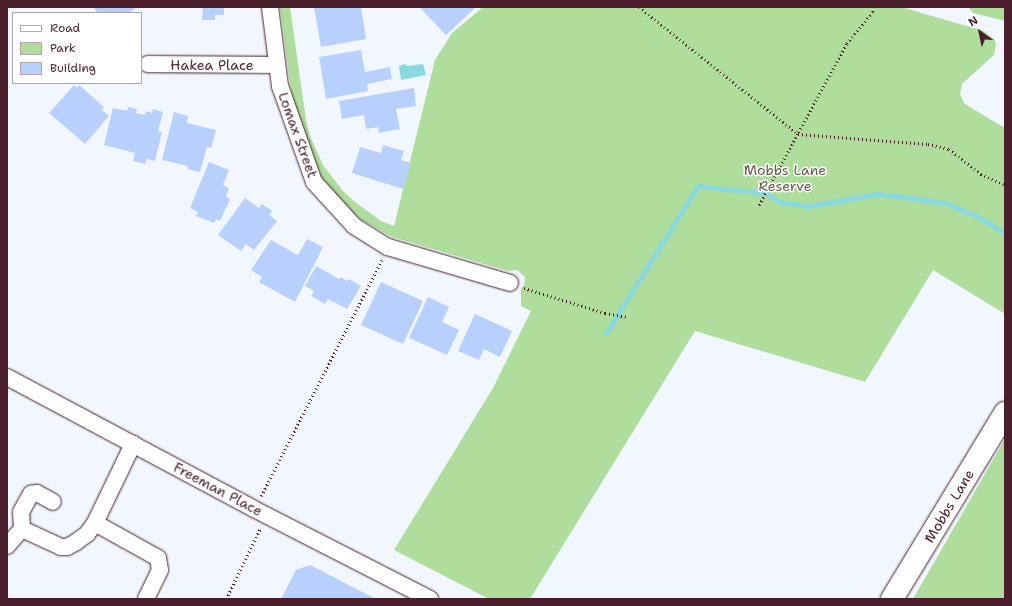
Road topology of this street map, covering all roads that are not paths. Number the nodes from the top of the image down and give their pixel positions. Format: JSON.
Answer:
{"nodes":[{"id":1,"x":270,"y":7,"type":"edge"},
{"id":2,"x":148,"y":64,"type":"dead end"},
{"id":3,"x":276,"y":65,"type":"junction"},
{"id":4,"x":510,"y":283,"type":"road end"},
{"id":5,"x":7,"y":377,"type":"edge"},
{"id":6,"x":1005,"y":413,"type":"edge"},
{"id":7,"x":133,"y":444,"type":"junction"},
{"id":8,"x":53,"y":502,"type":"dead end"},
{"id":9,"x":95,"y":523,"type":"junction"},
{"id":10,"x":22,"y":529,"type":"junction"},
{"id":11,"x":7,"y":546,"type":"edge"},
{"id":12,"x":146,"y":599,"type":"edge"},
{"id":13,"x":430,"y":599,"type":"edge"},
{"id":14,"x":892,"y":599,"type":"edge"}],
"edges":[{"from":1,"to":3,"type":"street","name":"Lomax Street"},
{"from":2,"to":3,"type":"street","name":"Hakea Place"},
{"from":3,"to":4,"type":"street","name":"Lomax Street"},
{"from":5,"to":7,"type":"street","name":"Freeman Place"},
{"from":6,"to":14,"type":"street","name":"Mobbs Lane"},
{"from":7,"to":9,"type":"street"},
{"from":7,"to":13,"type":"street","name":"Freeman Place"},
{"from":8,"to":10,"type":"street"},
{"from":9,"to":10,"type":"street"},
{"from":9,"to":12,"type":"street"},
{"from":10,"to":11,"type":"street"}]}
